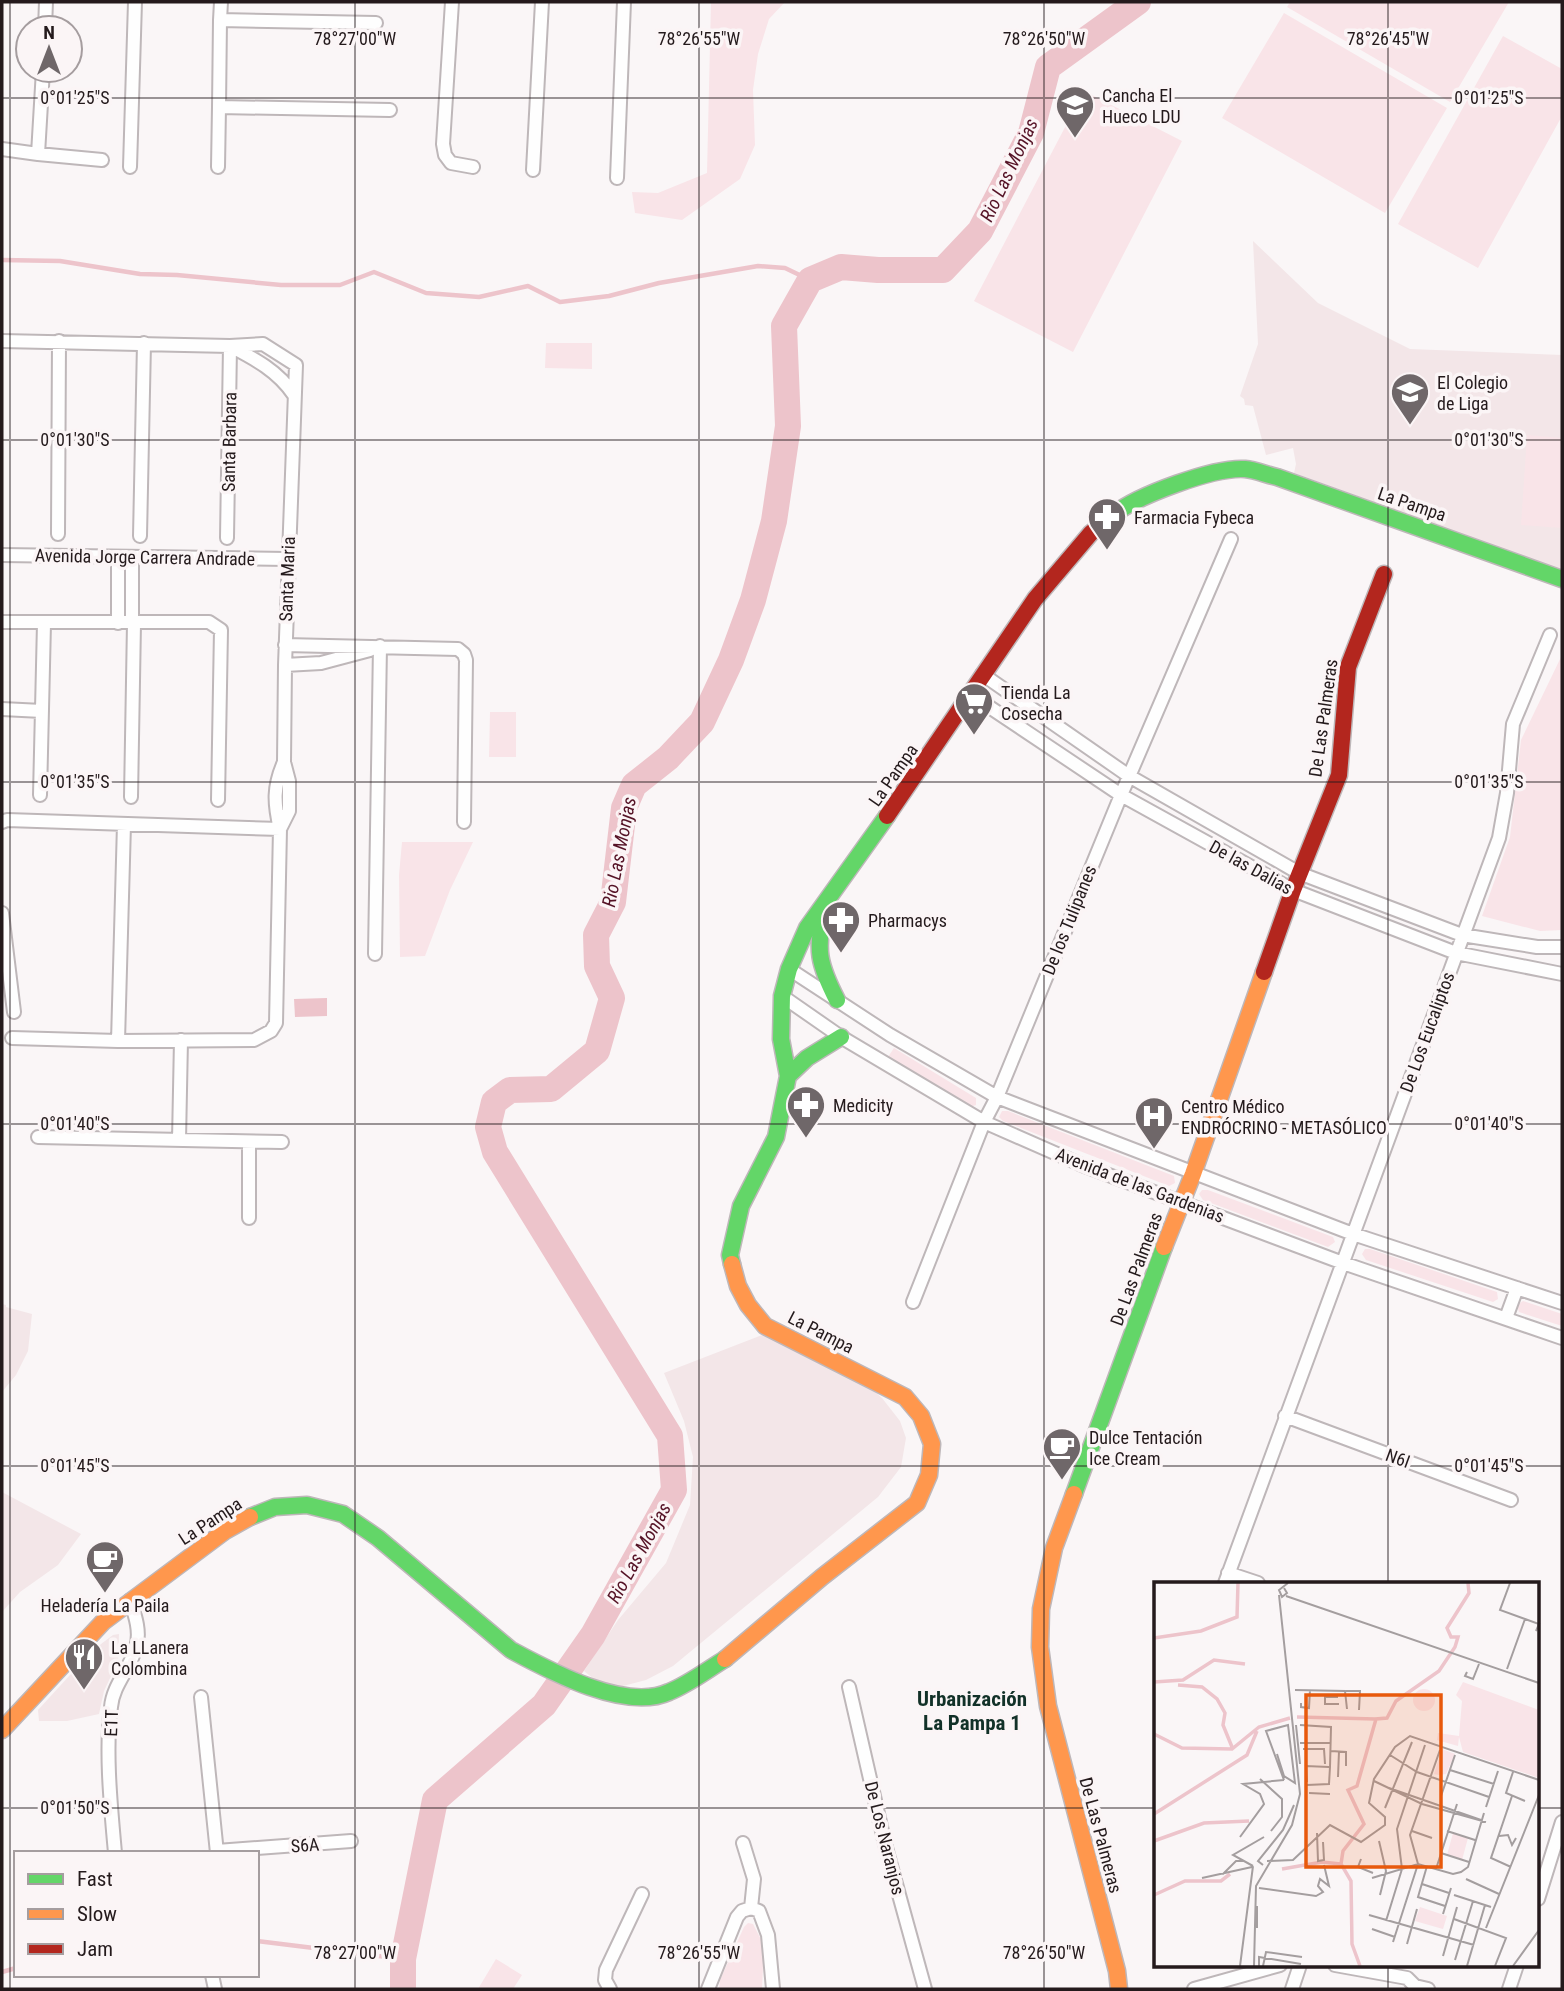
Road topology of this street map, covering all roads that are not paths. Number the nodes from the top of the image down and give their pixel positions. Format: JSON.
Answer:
{"nodes":[{"id":1,"x":135,"y":2,"type":"edge"},
{"id":2,"x":221,"y":2,"type":"edge"},
{"id":3,"x":452,"y":2,"type":"edge"},
{"id":4,"x":542,"y":2,"type":"edge"},
{"id":5,"x":624,"y":2,"type":"edge"},
{"id":6,"x":220,"y":20,"type":"junction"},
{"id":7,"x":376,"y":23,"type":"dead end"},
{"id":8,"x":42,"y":84,"type":"edge"},
{"id":9,"x":219,"y":107,"type":"junction"},
{"id":10,"x":390,"y":110,"type":"dead end"},
{"id":11,"x":2,"y":149,"type":"edge"},
{"id":12,"x":38,"y":153,"type":"junction"},
{"id":13,"x":102,"y":160,"type":"dead end"},
{"id":14,"x":130,"y":167,"type":"dead end"},
{"id":15,"x":218,"y":167,"type":"dead end"},
{"id":16,"x":473,"y":167,"type":"dead end"},
{"id":17,"x":533,"y":170,"type":"dead end"},
{"id":18,"x":617,"y":178,"type":"dead end"},
{"id":19,"x":2,"y":341,"type":"edge"},
{"id":20,"x":59,"y":341,"type":"junction"},
{"id":21,"x":144,"y":343,"type":"junction"},
{"id":22,"x":230,"y":346,"type":"junction"},
{"id":23,"x":294,"y":396,"type":"junction"},
{"id":24,"x":58,"y":534,"type":"dead end"},
{"id":25,"x":140,"y":536,"type":"dead end"},
{"id":26,"x":228,"y":538,"type":"dead end"},
{"id":27,"x":1231,"y":539,"type":"dead end"},
{"id":28,"x":2,"y":555,"type":"edge"},
{"id":29,"x":118,"y":557,"type":"junction"},
{"id":30,"x":132,"y":557,"type":"junction"},
{"id":31,"x":288,"y":559,"type":"junction"},
{"id":32,"x":1384,"y":574,"type":"dead end"},
{"id":33,"x":1562,"y":579,"type":"edge"},
{"id":34,"x":2,"y":622,"type":"edge"},
{"id":35,"x":44,"y":622,"type":"junction"},
{"id":36,"x":118,"y":622,"type":"junction"},
{"id":37,"x":133,"y":623,"type":"junction"},
{"id":38,"x":1550,"y":635,"type":"dead end"},
{"id":39,"x":285,"y":645,"type":"junction"},
{"id":40,"x":380,"y":646,"type":"junction"},
{"id":41,"x":285,"y":665,"type":"junction"},
{"id":42,"x":982,"y":674,"type":"junction"},
{"id":43,"x":970,"y":694,"type":"junction"},
{"id":44,"x":2,"y":709,"type":"edge"},
{"id":45,"x":43,"y":711,"type":"junction"},
{"id":46,"x":1129,"y":776,"type":"junction"},
{"id":47,"x":1121,"y":794,"type":"junction"},
{"id":48,"x":40,"y":795,"type":"dead end"},
{"id":49,"x":131,"y":797,"type":"dead end"},
{"id":50,"x":218,"y":800,"type":"dead end"},
{"id":51,"x":2,"y":822,"type":"edge"},
{"id":52,"x":464,"y":822,"type":"dead end"},
{"id":53,"x":124,"y":824,"type":"junction"},
{"id":54,"x":280,"y":829,"type":"junction"},
{"id":55,"x":1299,"y":873,"type":"junction"},
{"id":56,"x":1293,"y":890,"type":"junction"},
{"id":57,"x":828,"y":901,"type":"junction"},
{"id":58,"x":2,"y":913,"type":"edge"},
{"id":59,"x":1462,"y":935,"type":"junction"},
{"id":60,"x":1562,"y":947,"type":"edge"},
{"id":61,"x":1456,"y":953,"type":"junction"},
{"id":62,"x":375,"y":954,"type":"dead end"},
{"id":63,"x":789,"y":969,"type":"junction"},
{"id":64,"x":1562,"y":974,"type":"edge"},
{"id":65,"x":782,"y":996,"type":"junction"},
{"id":66,"x":837,"y":1000,"type":"junction"},
{"id":67,"x":14,"y":1012,"type":"dead end"},
{"id":68,"x":841,"y":1037,"type":"junction"},
{"id":69,"x":12,"y":1038,"type":"dead end"},
{"id":70,"x":181,"y":1040,"type":"junction"},
{"id":71,"x":118,"y":1041,"type":"junction"},
{"id":72,"x":788,"y":1076,"type":"junction"},
{"id":73,"x":997,"y":1097,"type":"junction"},
{"id":74,"x":984,"y":1122,"type":"junction"},
{"id":75,"x":38,"y":1137,"type":"dead end"},
{"id":76,"x":179,"y":1140,"type":"junction"},
{"id":77,"x":248,"y":1142,"type":"junction"},
{"id":78,"x":282,"y":1142,"type":"dead end"},
{"id":79,"x":1194,"y":1174,"type":"junction"},
{"id":80,"x":1181,"y":1201,"type":"junction"},
{"id":81,"x":248,"y":1218,"type":"dead end"},
{"id":82,"x":1353,"y":1234,"type":"junction"},
{"id":83,"x":1343,"y":1263,"type":"junction"},
{"id":84,"x":1517,"y":1288,"type":"junction"},
{"id":85,"x":913,"y":1302,"type":"dead end"},
{"id":86,"x":1562,"y":1303,"type":"edge"},
{"id":87,"x":1506,"y":1318,"type":"junction"},
{"id":88,"x":1562,"y":1338,"type":"edge"},
{"id":89,"x":1285,"y":1416,"type":"junction"},
{"id":90,"x":1511,"y":1500,"type":"dead end"},
{"id":91,"x":1226,"y":1578,"type":"edge"},
{"id":92,"x":1252,"y":1582,"type":"edge"},
{"id":93,"x":131,"y":1600,"type":"junction"},
{"id":94,"x":849,"y":1686,"type":"dead end"},
{"id":95,"x":201,"y":1697,"type":"dead end"},
{"id":96,"x":2,"y":1730,"type":"edge"},
{"id":97,"x":1561,"y":1828,"type":"edge"},
{"id":98,"x":351,"y":1841,"type":"dead end"},
{"id":99,"x":743,"y":1843,"type":"dead end"},
{"id":100,"x":115,"y":1851,"type":"edge"},
{"id":101,"x":216,"y":1851,"type":"edge"},
{"id":102,"x":228,"y":1851,"type":"edge"},
{"id":103,"x":1540,"y":1893,"type":"edge"},
{"id":104,"x":642,"y":1894,"type":"dead end"},
{"id":105,"x":751,"y":1908,"type":"junction"},
{"id":106,"x":1276,"y":1966,"type":"edge"},
{"id":107,"x":1300,"y":1966,"type":"edge"},
{"id":108,"x":1339,"y":1966,"type":"edge"},
{"id":109,"x":1517,"y":1966,"type":"edge"},
{"id":110,"x":1405,"y":1984,"type":"edge"},
{"id":111,"x":610,"y":1989,"type":"edge"},
{"id":112,"x":708,"y":1989,"type":"edge"},
{"id":113,"x":773,"y":1989,"type":"edge"},
{"id":114,"x":925,"y":1989,"type":"edge"},
{"id":115,"x":1119,"y":1989,"type":"edge"},
{"id":116,"x":1194,"y":1989,"type":"edge"},
{"id":117,"x":1292,"y":1989,"type":"edge"},
{"id":118,"x":1428,"y":1989,"type":"edge"},
{"id":119,"x":1509,"y":1989,"type":"edge"}],
"edges":[{"from":1,"to":14,"type":"street"},
{"from":2,"to":6,"type":"street"},
{"from":3,"to":16,"type":"street"},
{"from":4,"to":17,"type":"street"},
{"from":5,"to":18,"type":"street"},
{"from":6,"to":7,"type":"street"},
{"from":6,"to":9,"type":"street"},
{"from":8,"to":12,"type":"street"},
{"from":9,"to":10,"type":"street"},
{"from":9,"to":15,"type":"street"},
{"from":11,"to":12,"type":"street"},
{"from":12,"to":13,"type":"street"},
{"from":19,"to":20,"type":"street","name":"Santa Maria"},
{"from":20,"to":21,"type":"street","name":"Santa Maria"},
{"from":20,"to":24,"type":"street"},
{"from":21,"to":22,"type":"street","name":"Santa Maria"},
{"from":21,"to":25,"type":"street"},
{"from":22,"to":23,"type":"street","name":"Santa Maria"},
{"from":22,"to":23,"type":"street","name":"Santa Maria"},
{"from":22,"to":26,"type":"street","name":"Santa Barbara"},
{"from":23,"to":31,"type":"street","name":"Santa Maria"},
{"from":27,"to":46,"type":"street","name":"De los Tulipanes"},
{"from":28,"to":29,"type":"street","name":"Avenida Jorge Carrera Andrade"},
{"from":29,"to":30,"type":"street","name":"Avenida Jorge Carrera Andrade"},
{"from":29,"to":36,"type":"street"},
{"from":30,"to":31,"type":"street","name":"Avenida Jorge Carrera Andrade"},
{"from":30,"to":37,"type":"street"},
{"from":31,"to":39,"type":"street","name":"Santa Maria"},
{"from":32,"to":55,"type":"street","name":"De Las Palmeras"},
{"from":33,"to":42,"type":"street","name":"La Pampa"},
{"from":34,"to":35,"type":"street"},
{"from":35,"to":36,"type":"street"},
{"from":35,"to":45,"type":"street"},
{"from":36,"to":37,"type":"street"},
{"from":37,"to":49,"type":"street"},
{"from":37,"to":50,"type":"street"},
{"from":38,"to":59,"type":"street","name":"De Los Eucaliptos"},
{"from":39,"to":40,"type":"street"},
{"from":39,"to":41,"type":"street","name":"Santa Maria"},
{"from":40,"to":41,"type":"street"},
{"from":40,"to":52,"type":"street"},
{"from":40,"to":62,"type":"street"},
{"from":41,"to":54,"type":"street","name":"Santa Maria"},
{"from":42,"to":43,"type":"street","name":"La Pampa"},
{"from":42,"to":46,"type":"street","name":"De las Dalias"},
{"from":43,"to":47,"type":"street","name":"De las Dalias"},
{"from":43,"to":57,"type":"street","name":"La Pampa"},
{"from":44,"to":45,"type":"street"},
{"from":45,"to":48,"type":"street"},
{"from":46,"to":47,"type":"street","name":"De los Tulipanes"},
{"from":46,"to":55,"type":"street","name":"De las Dalias"},
{"from":47,"to":56,"type":"street","name":"De las Dalias"},
{"from":47,"to":73,"type":"street","name":"De los Tulipanes"},
{"from":51,"to":53,"type":"street"},
{"from":53,"to":54,"type":"street"},
{"from":53,"to":71,"type":"street"},
{"from":54,"to":70,"type":"street","name":"Santa Maria"},
{"from":55,"to":56,"type":"street","name":"De Las Palmeras"},
{"from":55,"to":59,"type":"street","name":"De las Dalias"},
{"from":56,"to":61,"type":"street","name":"De las Dalias"},
{"from":56,"to":79,"type":"street","name":"De Las Palmeras"},
{"from":57,"to":63,"type":"street","name":"La Pampa"},
{"from":57,"to":66,"type":"street"},
{"from":58,"to":67,"type":"street"},
{"from":59,"to":60,"type":"street","name":"De las Dalias"},
{"from":59,"to":61,"type":"street","name":"De Los Eucaliptos"},
{"from":61,"to":64,"type":"street","name":"De las Dalias"},
{"from":61,"to":82,"type":"street","name":"De Los Eucaliptos"},
{"from":63,"to":65,"type":"street","name":"La Pampa"},
{"from":63,"to":66,"type":"street","name":"Avenida de las Gardenias"},
{"from":65,"to":68,"type":"street","name":"Avenida de las Gardenias"},
{"from":65,"to":72,"type":"street","name":"La Pampa"},
{"from":66,"to":73,"type":"street","name":"Avenida de las Gardenias"},
{"from":68,"to":72,"type":"street"},
{"from":68,"to":74,"type":"street","name":"Avenida de las Gardenias"},
{"from":69,"to":71,"type":"street"},
{"from":70,"to":71,"type":"street"},
{"from":70,"to":76,"type":"street"},
{"from":72,"to":93,"type":"street","name":"La Pampa"},
{"from":73,"to":74,"type":"street","name":"De los Tulipanes"},
{"from":73,"to":79,"type":"street","name":"Avenida de las Gardenias"},
{"from":74,"to":80,"type":"street","name":"Avenida de las Gardenias"},
{"from":74,"to":85,"type":"street","name":"De los Tulipanes"},
{"from":75,"to":76,"type":"street"},
{"from":76,"to":77,"type":"street"},
{"from":77,"to":78,"type":"street"},
{"from":77,"to":81,"type":"street"},
{"from":79,"to":80,"type":"street","name":"De Las Palmeras"},
{"from":79,"to":82,"type":"street","name":"Avenida de las Gardenias"},
{"from":80,"to":83,"type":"street","name":"Avenida de las Gardenias"},
{"from":80,"to":115,"type":"street","name":"De Las Palmeras"},
{"from":82,"to":83,"type":"street","name":"De Los Eucaliptos"},
{"from":82,"to":84,"type":"street","name":"Avenida de las Gardenias"},
{"from":83,"to":87,"type":"street","name":"Avenida de las Gardenias"},
{"from":83,"to":89,"type":"street","name":"De Los Eucaliptos"},
{"from":84,"to":86,"type":"street","name":"Avenida de las Gardenias"},
{"from":84,"to":87,"type":"street"},
{"from":87,"to":88,"type":"street","name":"Avenida de las Gardenias"},
{"from":89,"to":90,"type":"street","name":"N6I"},
{"from":89,"to":91,"type":"street","name":"De Los Eucaliptos"},
{"from":91,"to":92,"type":"street"},
{"from":93,"to":96,"type":"street","name":"La Pampa"},
{"from":93,"to":100,"type":"street","name":"E1T"},
{"from":94,"to":114,"type":"street","name":"De Los Naranjos"},
{"from":95,"to":101,"type":"street"},
{"from":97,"to":103,"type":"street"},
{"from":98,"to":102,"type":"street","name":"S6A"},
{"from":99,"to":105,"type":"street"},
{"from":104,"to":111,"type":"street"},
{"from":105,"to":112,"type":"street"},
{"from":105,"to":113,"type":"street"},
{"from":106,"to":116,"type":"street"},
{"from":107,"to":117,"type":"street"},
{"from":108,"to":110,"type":"street"},
{"from":109,"to":119,"type":"street"},
{"from":110,"to":118,"type":"street"}]}
